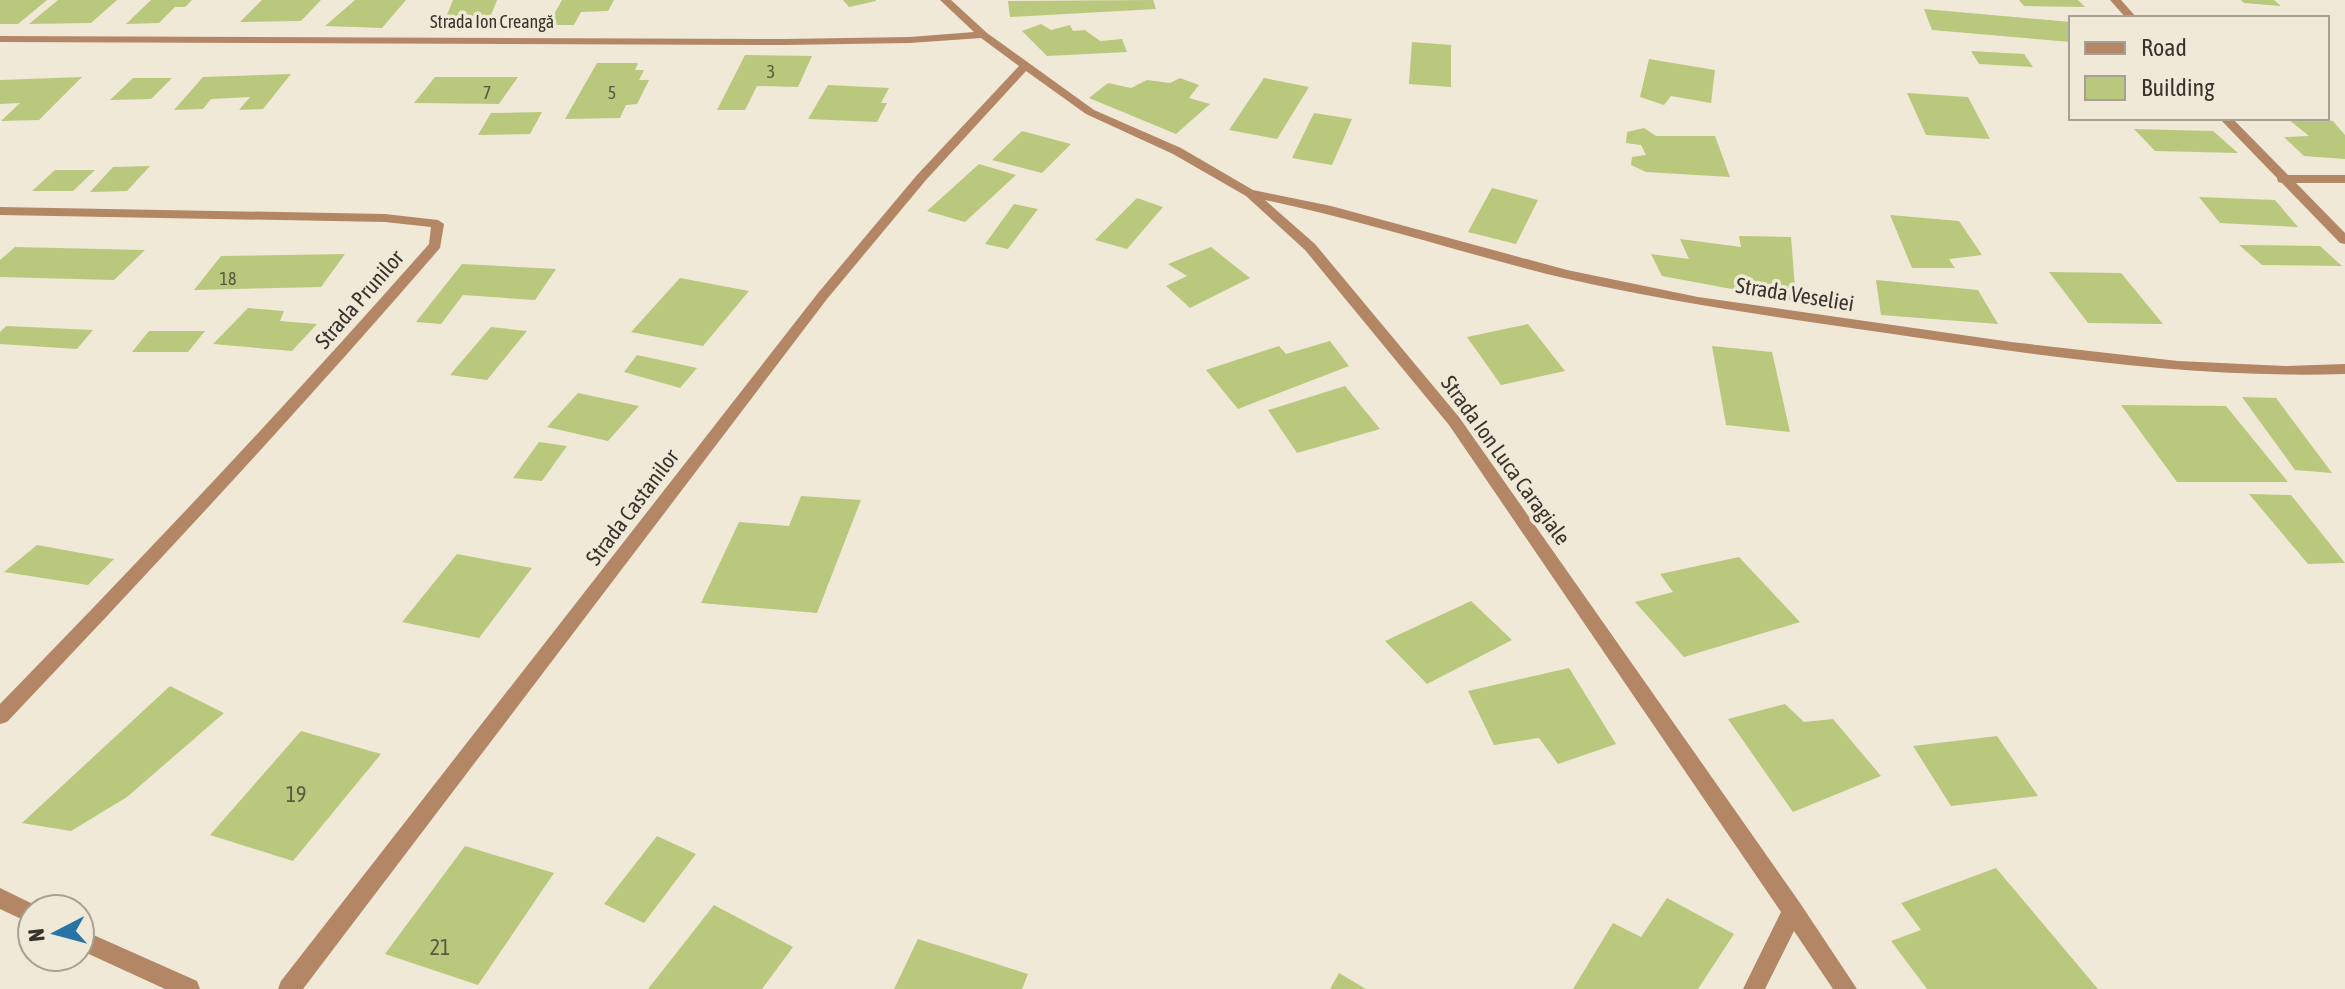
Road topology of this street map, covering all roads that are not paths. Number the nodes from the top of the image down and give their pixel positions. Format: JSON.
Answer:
{"nodes":[{"id":1,"x":945,"y":0,"type":"edge"},
{"id":2,"x":2115,"y":0,"type":"edge"},
{"id":3,"x":2130,"y":16,"type":"edge"},
{"id":4,"x":983,"y":35,"type":"junction"},
{"id":5,"x":0,"y":39,"type":"edge"},
{"id":6,"x":1026,"y":65,"type":"junction"},
{"id":7,"x":2227,"y":120,"type":"edge"},
{"id":8,"x":2282,"y":179,"type":"junction"},
{"id":9,"x":2345,"y":179,"type":"edge"},
{"id":10,"x":1250,"y":193,"type":"junction"},
{"id":11,"x":0,"y":211,"type":"edge"},
{"id":12,"x":2345,"y":240,"type":"edge"},
{"id":13,"x":2345,"y":369,"type":"edge"},
{"id":14,"x":0,"y":716,"type":"edge"},
{"id":15,"x":1793,"y":910,"type":"junction"},
{"id":16,"x":96,"y":946,"type":"edge"},
{"id":17,"x":189,"y":989,"type":"edge"},
{"id":18,"x":289,"y":989,"type":"edge"},
{"id":19,"x":1754,"y":989,"type":"edge"},
{"id":20,"x":1846,"y":989,"type":"edge"}],
"edges":[{"from":1,"to":4,"type":"street","name":"Strada Ion Luca Caragiale"},
{"from":2,"to":3,"type":"street"},
{"from":4,"to":5,"type":"street","name":"Strada Ion Creangă"},
{"from":4,"to":6,"type":"street","name":"Strada Ion Luca Caragiale"},
{"from":6,"to":10,"type":"street","name":"Strada Ion Luca Caragiale"},
{"from":6,"to":18,"type":"street","name":"Strada Castanilor"},
{"from":7,"to":8,"type":"street"},
{"from":8,"to":9,"type":"street"},
{"from":8,"to":12,"type":"street"},
{"from":10,"to":13,"type":"street","name":"Strada Veseliei"},
{"from":10,"to":15,"type":"street","name":"Strada Ion Luca Caragiale"},
{"from":11,"to":14,"type":"street","name":"Strada Prunilor"},
{"from":15,"to":19,"type":"street"},
{"from":15,"to":20,"type":"street","name":"Strada Ion Luca Caragiale"},
{"from":16,"to":17,"type":"street"}]}
